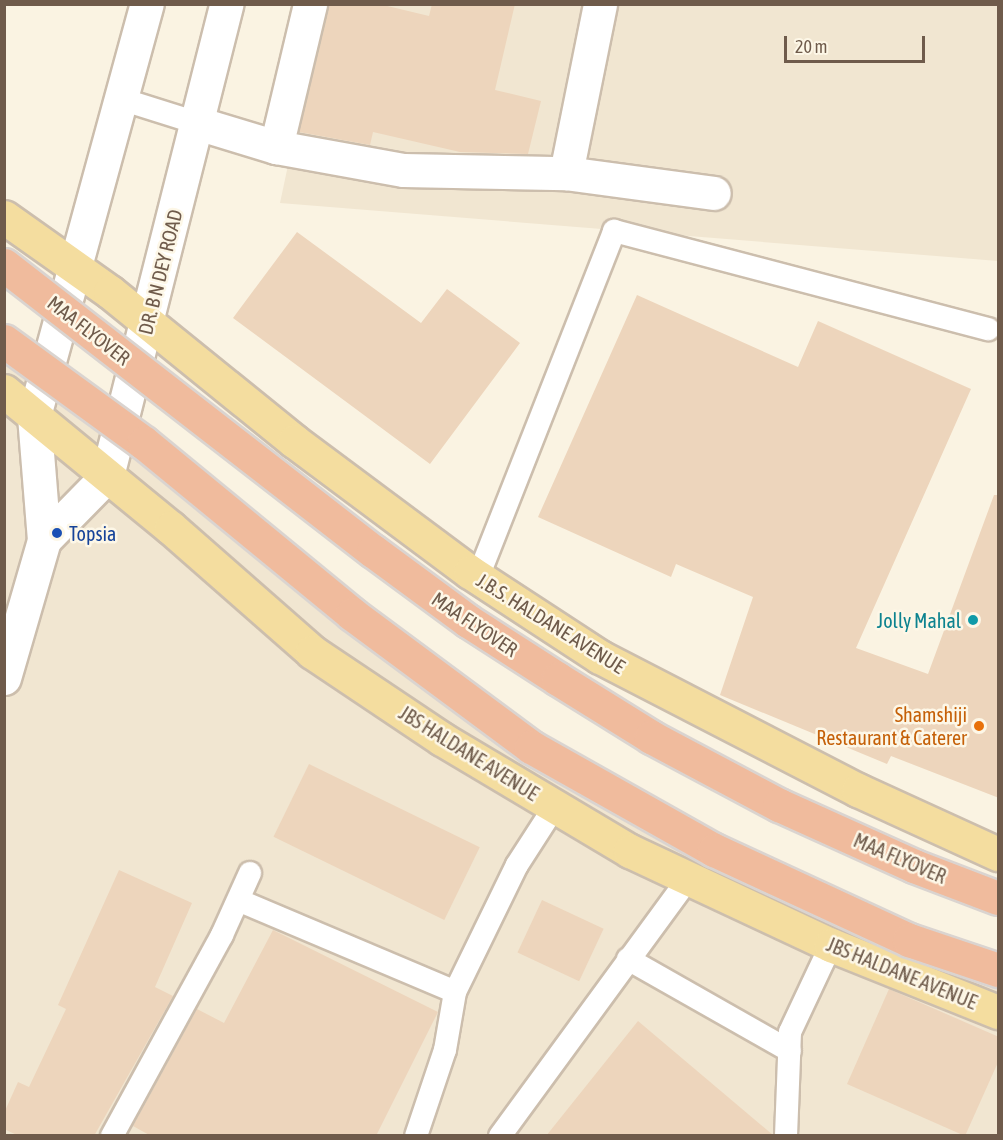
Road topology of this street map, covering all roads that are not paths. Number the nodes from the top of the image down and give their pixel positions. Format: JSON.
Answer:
{"nodes":[{"id":1,"x":147,"y":4,"type":"edge"},
{"id":2,"x":226,"y":4,"type":"edge"},
{"id":3,"x":310,"y":4,"type":"edge"},
{"id":4,"x":600,"y":4,"type":"edge"},
{"id":5,"x":121,"y":99,"type":"junction"},
{"id":6,"x":197,"y":123,"type":"junction"},
{"id":7,"x":276,"y":147,"type":"junction"},
{"id":8,"x":566,"y":173,"type":"junction"},
{"id":9,"x":714,"y":193,"type":"dead end"},
{"id":10,"x":4,"y":217,"type":"edge"},
{"id":11,"x":4,"y":265,"type":"edge"},
{"id":12,"x":74,"y":267,"type":"junction"},
{"id":13,"x":147,"y":322,"type":"junction"},
{"id":14,"x":988,"y":329,"type":"dead end"},
{"id":15,"x":4,"y":341,"type":"edge"},
{"id":16,"x":4,"y":392,"type":"edge"},
{"id":17,"x":34,"y":416,"type":"junction"},
{"id":18,"x":107,"y":476,"type":"junction"},
{"id":19,"x":44,"y":540,"type":"junction"},
{"id":20,"x":478,"y":577,"type":"junction"},
{"id":21,"x":4,"y":678,"type":"edge"},
{"id":22,"x":555,"y":806,"type":"junction"},
{"id":23,"x":999,"y":854,"type":"edge"},
{"id":24,"x":250,"y":873,"type":"dead end"},
{"id":25,"x":689,"y":878,"type":"junction"},
{"id":26,"x":999,"y":898,"type":"edge"},
{"id":27,"x":240,"y":901,"type":"junction"},
{"id":28,"x":831,"y":945,"type":"junction"},
{"id":29,"x":628,"y":959,"type":"junction"},
{"id":30,"x":999,"y":970,"type":"edge"},
{"id":31,"x":455,"y":992,"type":"junction"},
{"id":32,"x":999,"y":1011,"type":"edge"},
{"id":33,"x":790,"y":1051,"type":"junction"},
{"id":34,"x":112,"y":1136,"type":"edge"},
{"id":35,"x":416,"y":1136,"type":"edge"},
{"id":36,"x":500,"y":1136,"type":"edge"},
{"id":37,"x":786,"y":1136,"type":"edge"}],
"edges":[{"from":1,"to":5,"type":"main road"},
{"from":2,"to":6,"type":"main road","name":"DR. B N DEY ROAD"},
{"from":3,"to":7,"type":"main road"},
{"from":4,"to":8,"type":"main road"},
{"from":5,"to":6,"type":"lane"},
{"from":5,"to":12,"type":"main road"},
{"from":6,"to":7,"type":"main road"},
{"from":6,"to":13,"type":"main road","name":"DR. B N DEY ROAD"},
{"from":7,"to":8,"type":"main road"},
{"from":8,"to":9,"type":"main road"},
{"from":10,"to":12,"type":"main road"},
{"from":11,"to":26,"type":"highway","name":"MAA FLYOVER","bridge":true},
{"from":12,"to":13,"type":"main road"},
{"from":12,"to":17,"type":"main road"},
{"from":13,"to":18,"type":"main road","name":"DR. B N DEY ROAD"},
{"from":13,"to":20,"type":"main road","name":"J.B.S. HALDANE AVENUE"},
{"from":14,"to":20,"type":"lane"},
{"from":15,"to":30,"type":"highway","bridge":true},
{"from":16,"to":17,"type":"main road","name":"JBS HALDANE AVENUE"},
{"from":17,"to":18,"type":"main road","name":"JBS HALDANE AVENUE"},
{"from":17,"to":19,"type":"main road"},
{"from":18,"to":19,"type":"main road","name":"DR. B N DEY ROAD"},
{"from":18,"to":22,"type":"main road","name":"JBS HALDANE AVENUE"},
{"from":19,"to":21,"type":"main road"},
{"from":20,"to":23,"type":"main road","name":"J.B.S. HALDANE AVENUE"},
{"from":22,"to":25,"type":"main road","name":"JBS HALDANE AVENUE"},
{"from":22,"to":31,"type":"lane"},
{"from":24,"to":27,"type":"lane"},
{"from":25,"to":28,"type":"main road","name":"JBS HALDANE AVENUE"},
{"from":25,"to":29,"type":"lane"},
{"from":27,"to":31,"type":"lane"},
{"from":27,"to":34,"type":"lane"},
{"from":28,"to":32,"type":"main road","name":"JBS HALDANE AVENUE"},
{"from":28,"to":33,"type":"lane"},
{"from":29,"to":33,"type":"lane"},
{"from":29,"to":36,"type":"lane"},
{"from":31,"to":35,"type":"lane"},
{"from":33,"to":37,"type":"lane"}]}
